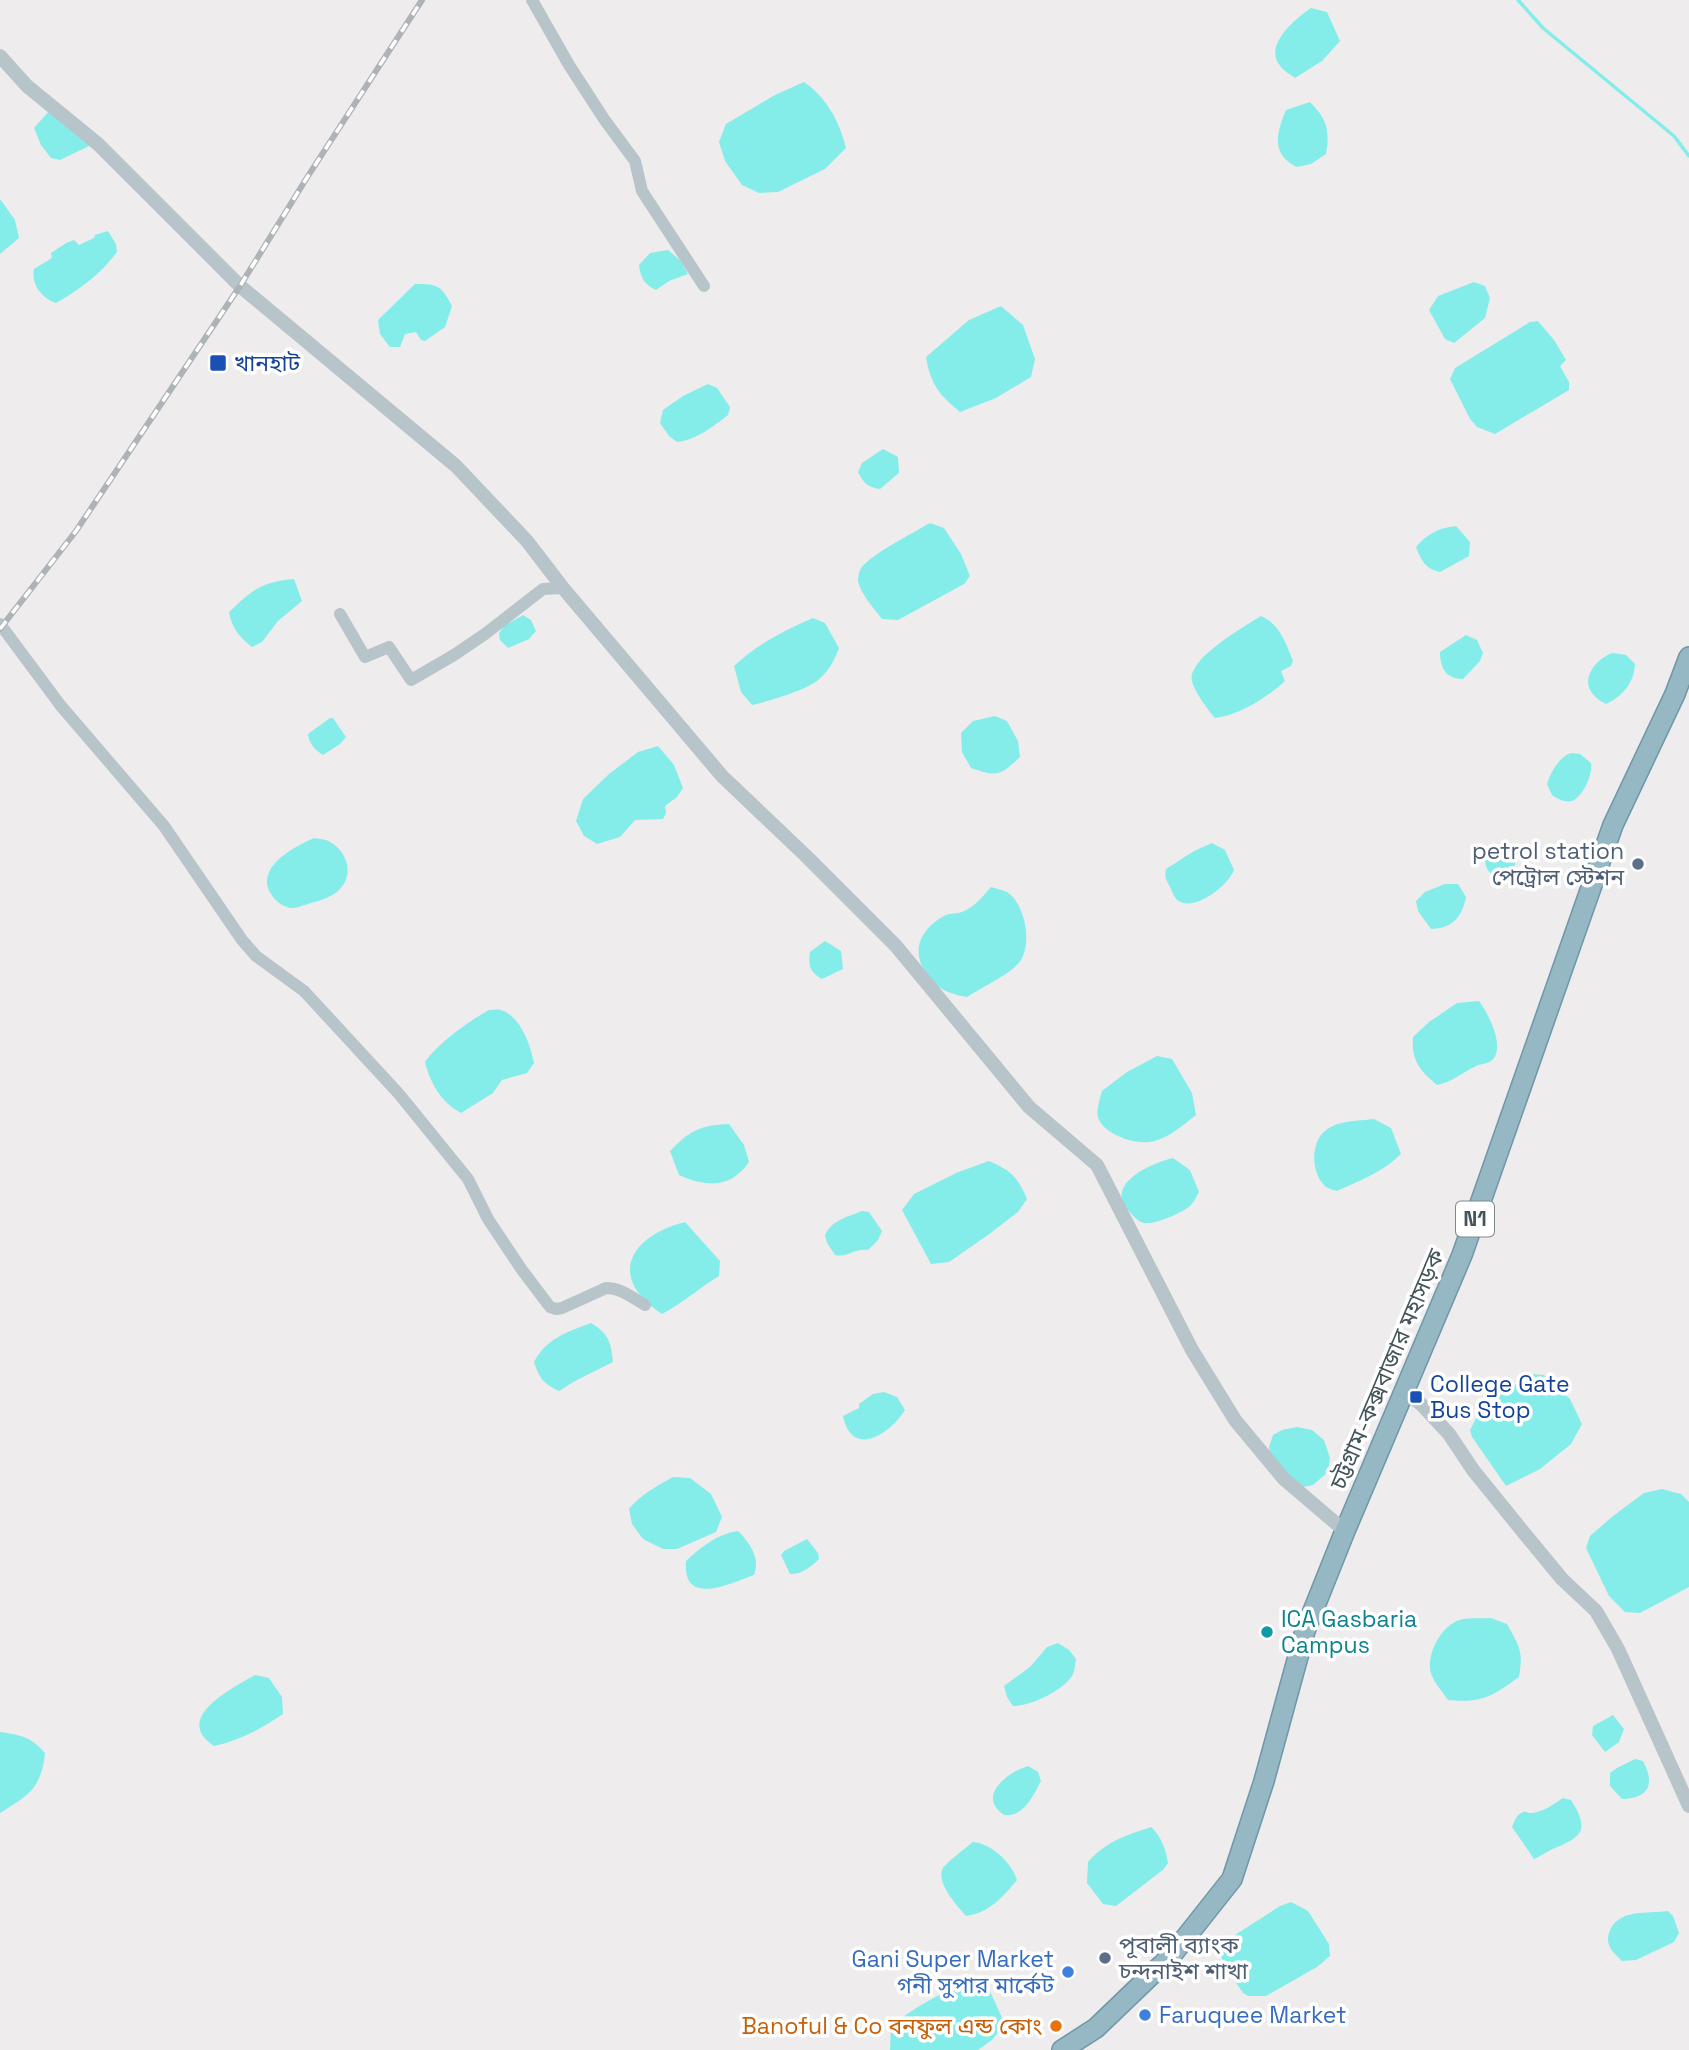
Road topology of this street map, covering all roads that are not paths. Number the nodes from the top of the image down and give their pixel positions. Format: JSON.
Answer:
{"nodes":[{"id":1,"x":532,"y":0,"type":"edge"},
{"id":2,"x":0,"y":56,"type":"edge"},
{"id":3,"x":704,"y":286,"type":"dead end"},
{"id":4,"x":563,"y":588,"type":"junction"},
{"id":5,"x":341,"y":614,"type":"dead end"},
{"id":6,"x":0,"y":624,"type":"edge"},
{"id":7,"x":1689,"y":657,"type":"edge"},
{"id":8,"x":645,"y":1305,"type":"dead end"},
{"id":9,"x":1404,"y":1392,"type":"junction"},
{"id":10,"x":1345,"y":1531,"type":"junction"},
{"id":11,"x":1689,"y":1806,"type":"edge"},
{"id":12,"x":1062,"y":2050,"type":"edge"}],
"edges":[{"from":1,"to":3,"type":"street"},
{"from":2,"to":4,"type":"street"},
{"from":4,"to":5,"type":"street"},
{"from":4,"to":10,"type":"street"},
{"from":6,"to":8,"type":"street"},
{"from":7,"to":9,"type":"highway","name":"চট্টগ্রাম-কক্সবাজার মহাসড়ক","number":"N1"},
{"from":9,"to":10,"type":"highway","name":"চট্টগ্রাম-কক্সবাজার মহাসড়ক","number":"N1"},
{"from":9,"to":11,"type":"street"},
{"from":10,"to":12,"type":"highway","name":"চট্টগ্রাম-কক্সবাজার মহাসড়ক","number":"N1"}]}
